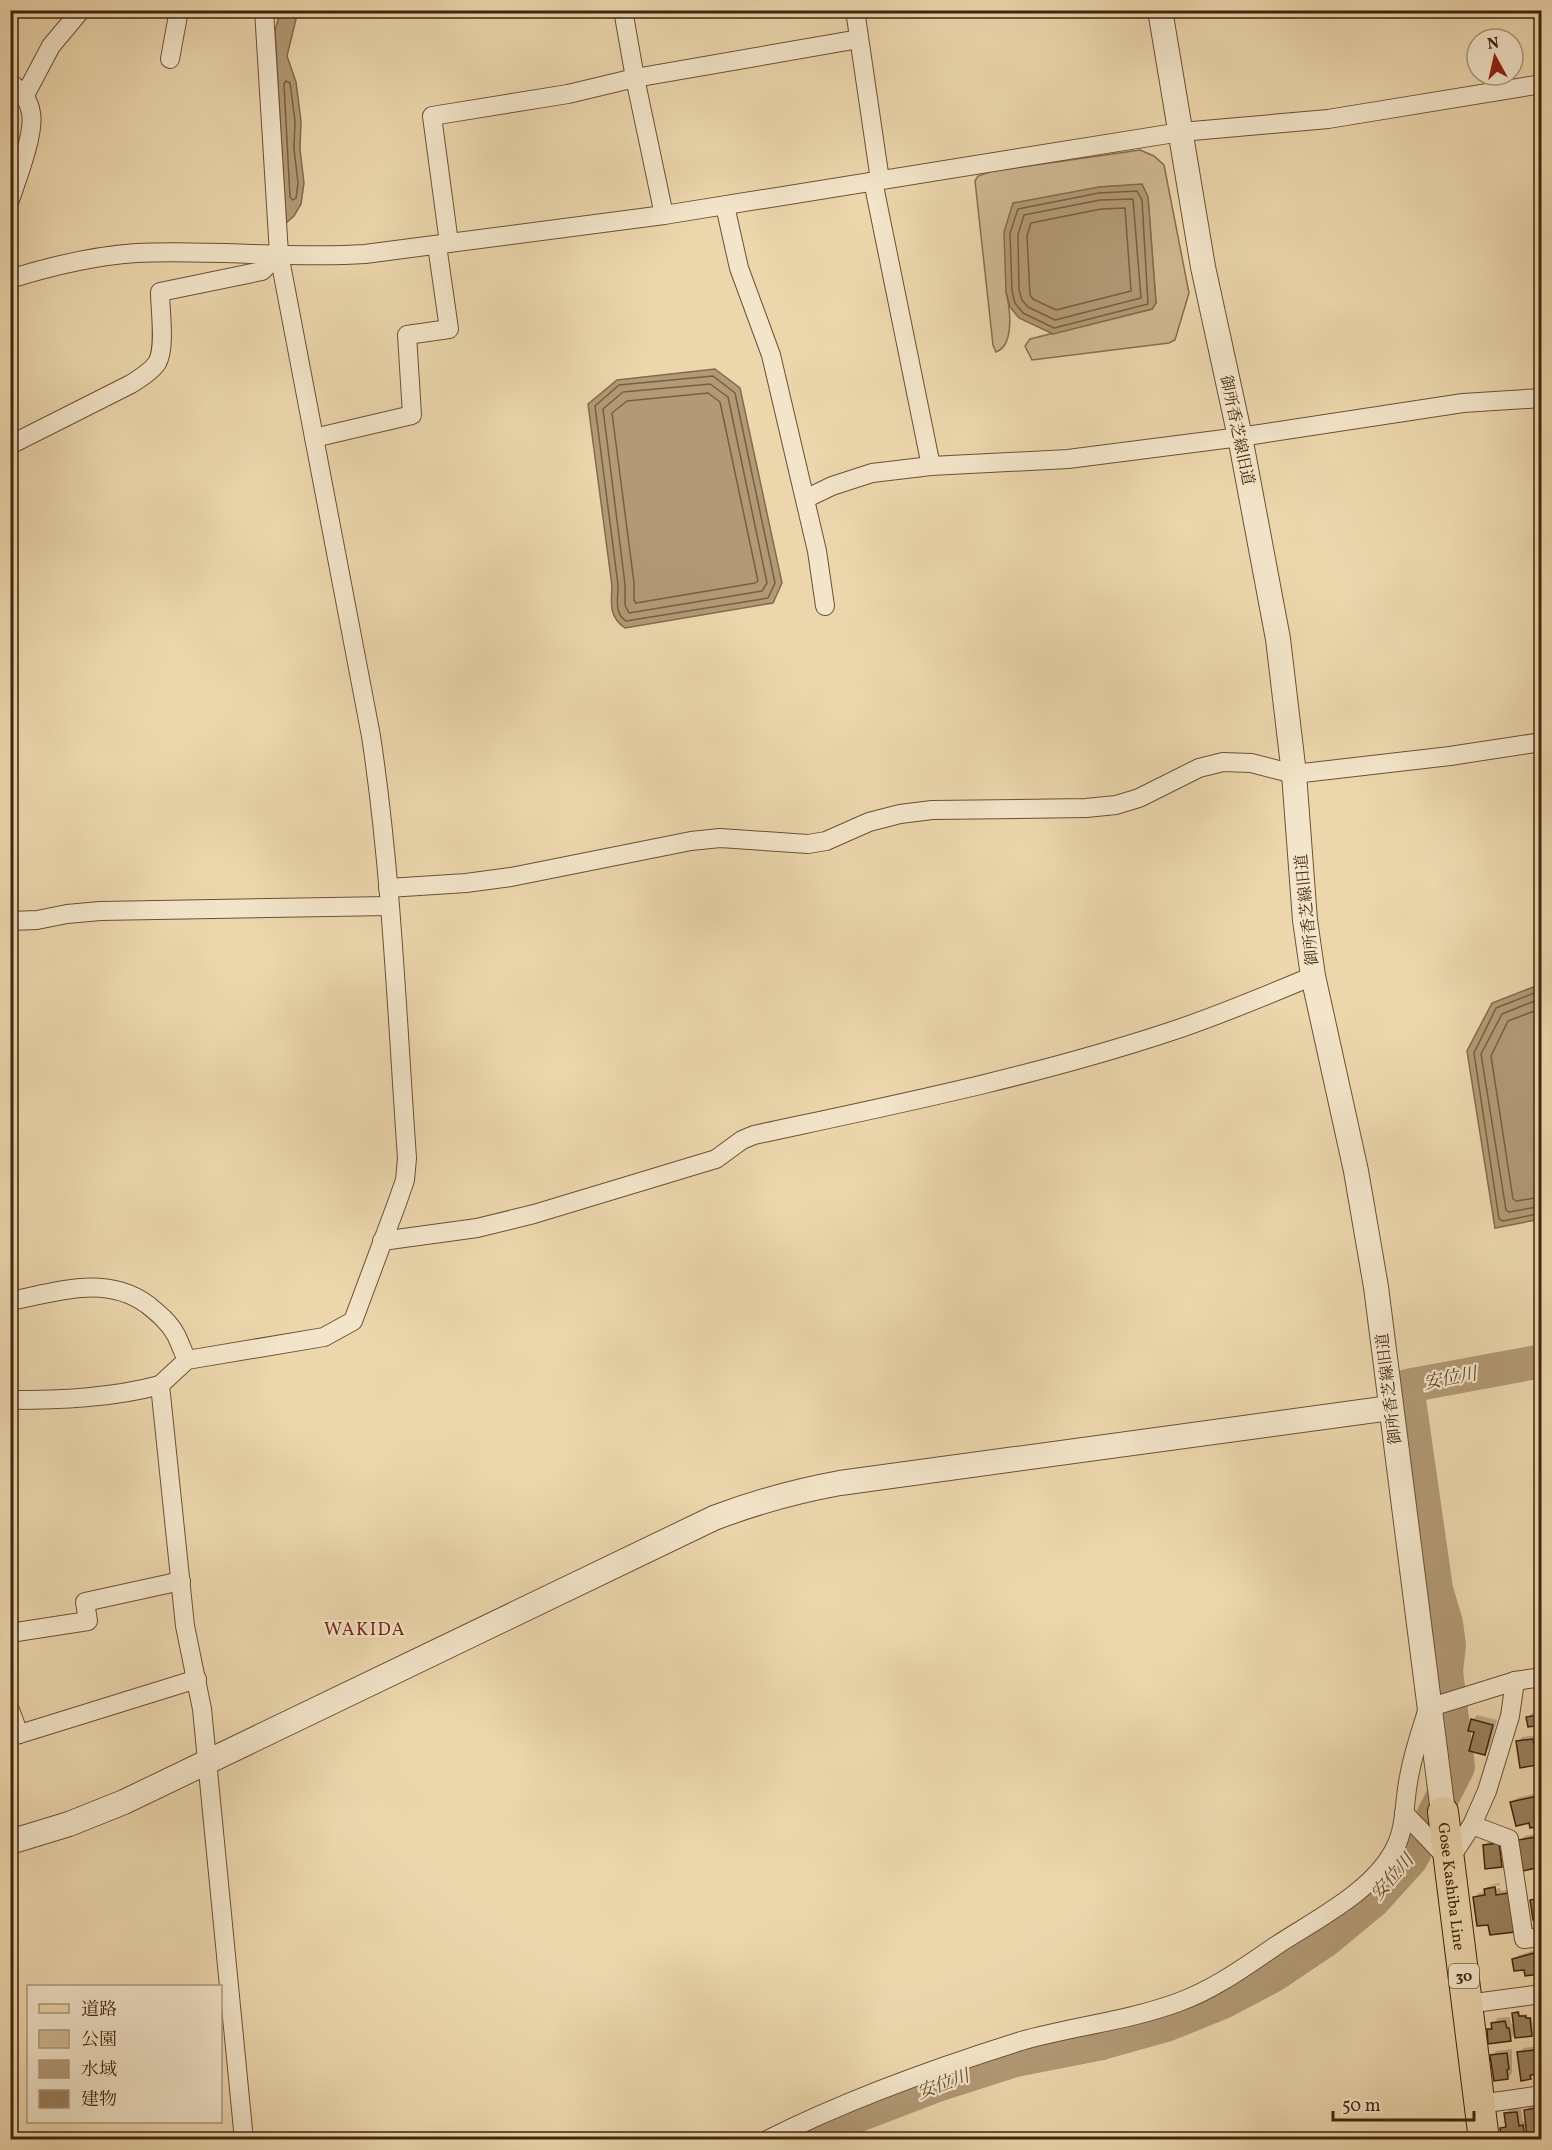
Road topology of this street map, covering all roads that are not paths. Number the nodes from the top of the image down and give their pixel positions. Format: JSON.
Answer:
{"nodes":[{"id":1,"x":81,"y":10,"type":"edge"},
{"id":2,"x":179,"y":10,"type":"edge"},
{"id":3,"x":264,"y":10,"type":"edge"},
{"id":4,"x":623,"y":10,"type":"edge"},
{"id":5,"x":855,"y":10,"type":"edge"},
{"id":6,"x":1160,"y":10,"type":"edge"},
{"id":7,"x":859,"y":39,"type":"junction"},
{"id":8,"x":170,"y":59,"type":"dead end"},
{"id":9,"x":635,"y":78,"type":"junction"},
{"id":10,"x":10,"y":83,"type":"edge"},
{"id":11,"x":1542,"y":84,"type":"edge"},
{"id":12,"x":25,"y":95,"type":"junction"},
{"id":13,"x":1181,"y":132,"type":"junction"},
{"id":14,"x":876,"y":181,"type":"junction"},
{"id":15,"x":10,"y":200,"type":"edge"},
{"id":16,"x":725,"y":206,"type":"junction"},
{"id":17,"x":664,"y":215,"type":"junction"},
{"id":18,"x":443,"y":244,"type":"junction"},
{"id":19,"x":279,"y":254,"type":"junction"},
{"id":20,"x":10,"y":279,"type":"edge"},
{"id":21,"x":1542,"y":398,"type":"edge"},
{"id":22,"x":1240,"y":437,"type":"junction"},
{"id":23,"x":314,"y":438,"type":"junction"},
{"id":24,"x":10,"y":444,"type":"edge"},
{"id":25,"x":931,"y":466,"type":"junction"},
{"id":26,"x":805,"y":499,"type":"junction"},
{"id":27,"x":825,"y":606,"type":"dead end"},
{"id":28,"x":1542,"y":742,"type":"edge"},
{"id":29,"x":1294,"y":774,"type":"junction"},
{"id":30,"x":389,"y":897,"type":"junction"},
{"id":31,"x":10,"y":921,"type":"edge"},
{"id":32,"x":1313,"y":976,"type":"junction"},
{"id":33,"x":382,"y":1241,"type":"junction"},
{"id":34,"x":10,"y":1301,"type":"edge"},
{"id":35,"x":187,"y":1360,"type":"junction"},
{"id":36,"x":160,"y":1385,"type":"junction"},
{"id":37,"x":10,"y":1400,"type":"edge"},
{"id":38,"x":1390,"y":1408,"type":"junction"},
{"id":39,"x":181,"y":1581,"type":"junction"},
{"id":40,"x":10,"y":1633,"type":"edge"},
{"id":41,"x":1542,"y":1677,"type":"edge"},
{"id":42,"x":197,"y":1679,"type":"junction"},
{"id":43,"x":1515,"y":1681,"type":"junction"},
{"id":44,"x":1433,"y":1706,"type":"junction"},
{"id":45,"x":10,"y":1710,"type":"edge"},
{"id":46,"x":15,"y":1736,"type":"edge"},
{"id":47,"x":207,"y":1763,"type":"junction"},
{"id":48,"x":1443,"y":1812,"type":"joint"},
{"id":49,"x":1409,"y":1818,"type":"junction"},
{"id":50,"x":1472,"y":1825,"type":"junction"},
{"id":51,"x":10,"y":1842,"type":"edge"},
{"id":52,"x":1440,"y":1850,"type":"junction"},
{"id":53,"x":1542,"y":1937,"type":"edge"},
{"id":54,"x":1542,"y":1994,"type":"edge"},
{"id":55,"x":1467,"y":2004,"type":"junction"},
{"id":56,"x":1542,"y":2095,"type":"edge"},
{"id":57,"x":1480,"y":2104,"type":"junction"},
{"id":58,"x":244,"y":2139,"type":"edge"},
{"id":59,"x":767,"y":2139,"type":"edge"},
{"id":60,"x":1484,"y":2139,"type":"edge"}],
"edges":[{"from":1,"to":12,"type":"street"},
{"from":2,"to":8,"type":"street"},
{"from":3,"to":19,"type":"street"},
{"from":4,"to":9,"type":"street"},
{"from":5,"to":7,"type":"street"},
{"from":6,"to":13,"type":"street","name":"御所香芝線旧道"},
{"from":7,"to":9,"type":"street"},
{"from":7,"to":14,"type":"street"},
{"from":9,"to":17,"type":"street"},
{"from":9,"to":18,"type":"street"},
{"from":10,"to":12,"type":"street"},
{"from":11,"to":13,"type":"street"},
{"from":12,"to":15,"type":"street"},
{"from":13,"to":14,"type":"street"},
{"from":13,"to":22,"type":"street","name":"御所香芝線旧道"},
{"from":14,"to":16,"type":"street"},
{"from":14,"to":25,"type":"street"},
{"from":16,"to":17,"type":"street"},
{"from":16,"to":26,"type":"street"},
{"from":17,"to":18,"type":"street"},
{"from":18,"to":19,"type":"street"},
{"from":18,"to":23,"type":"street"},
{"from":19,"to":20,"type":"street"},
{"from":19,"to":23,"type":"street"},
{"from":19,"to":24,"type":"street"},
{"from":21,"to":22,"type":"street"},
{"from":22,"to":25,"type":"street"},
{"from":22,"to":29,"type":"street","name":"御所香芝線旧道"},
{"from":23,"to":30,"type":"street"},
{"from":25,"to":26,"type":"street"},
{"from":26,"to":27,"type":"street"},
{"from":28,"to":29,"type":"street"},
{"from":29,"to":30,"type":"street"},
{"from":29,"to":32,"type":"street","name":"御所香芝線旧道"},
{"from":30,"to":31,"type":"street"},
{"from":30,"to":33,"type":"street"},
{"from":32,"to":33,"type":"street"},
{"from":32,"to":38,"type":"street","name":"御所香芝線旧道"},
{"from":33,"to":35,"type":"street"},
{"from":34,"to":35,"type":"street"},
{"from":35,"to":36,"type":"street"},
{"from":36,"to":37,"type":"street"},
{"from":36,"to":39,"type":"street"},
{"from":38,"to":44,"type":"street","name":"御所香芝線旧道"},
{"from":38,"to":47,"type":"street"},
{"from":39,"to":40,"type":"street"},
{"from":39,"to":42,"type":"street"},
{"from":41,"to":43,"type":"street"},
{"from":42,"to":46,"type":"street"},
{"from":42,"to":47,"type":"street"},
{"from":43,"to":44,"type":"street"},
{"from":43,"to":50,"type":"street"},
{"from":44,"to":48,"type":"street","name":"御所香芝線旧道"},
{"from":44,"to":49,"type":"street"},
{"from":45,"to":46,"type":"street"},
{"from":47,"to":51,"type":"street"},
{"from":47,"to":58,"type":"street"},
{"from":48,"to":52,"type":"main road","name":"Gose Kashiba Line","number":"30"},
{"from":49,"to":52,"type":"street"},
{"from":49,"to":59,"type":"street"},
{"from":50,"to":52,"type":"street"},
{"from":50,"to":53,"type":"street"},
{"from":52,"to":55,"type":"main road","name":"Gose Kashiba Line","number":"30"},
{"from":54,"to":55,"type":"street"},
{"from":55,"to":57,"type":"main road","name":"Gose Kashiba Line","number":"30"},
{"from":56,"to":57,"type":"street"},
{"from":57,"to":60,"type":"main road","name":"Gose Kashiba Line","number":"30"}]}
